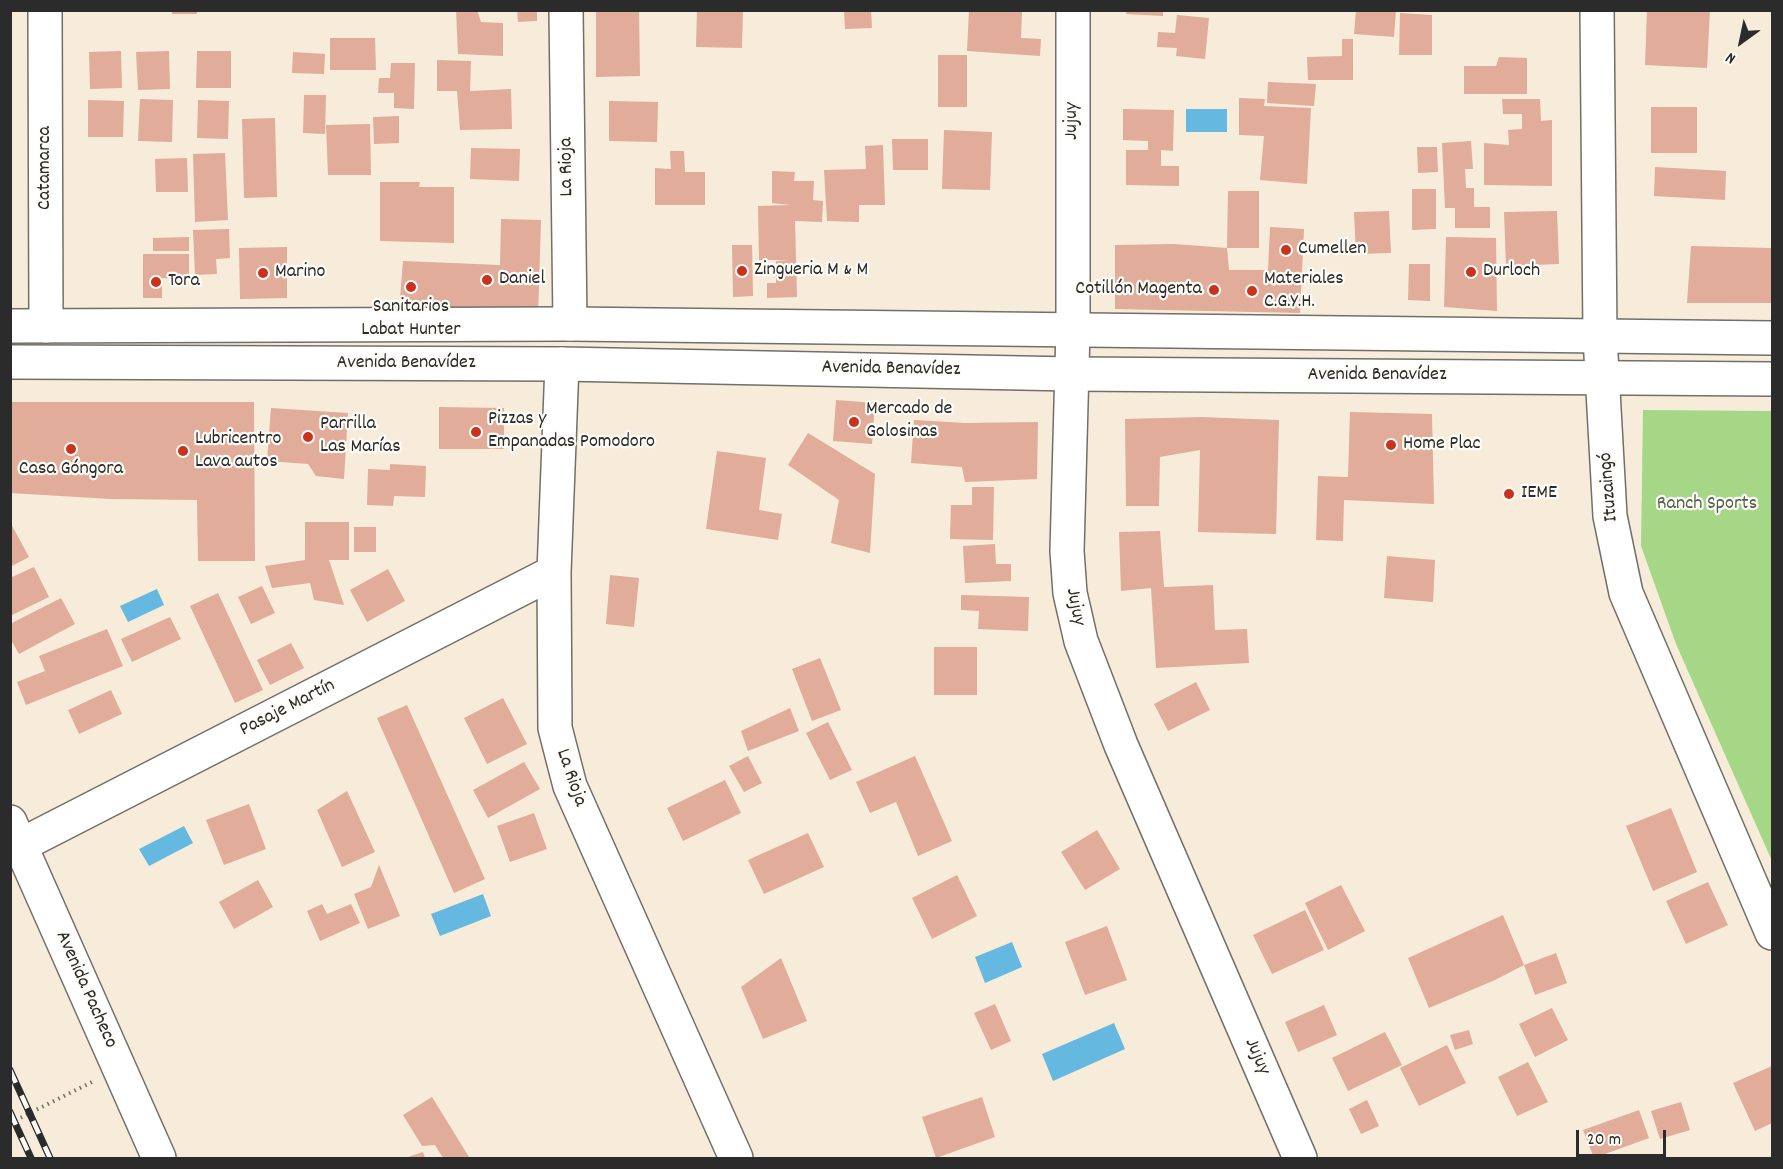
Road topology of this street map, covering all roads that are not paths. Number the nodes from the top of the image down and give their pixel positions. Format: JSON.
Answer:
{"nodes":[{"id":1,"x":45,"y":10,"type":"edge"},
{"id":2,"x":567,"y":10,"type":"edge"},
{"id":3,"x":1073,"y":10,"type":"edge"},
{"id":4,"x":1598,"y":10,"type":"edge"},
{"id":5,"x":570,"y":324,"type":"junction"},
{"id":6,"x":10,"y":326,"type":"edge"},
{"id":7,"x":46,"y":327,"type":"junction"},
{"id":8,"x":1073,"y":330,"type":"junction"},
{"id":9,"x":1600,"y":338,"type":"junction"},
{"id":10,"x":1773,"y":338,"type":"edge"},
{"id":11,"x":10,"y":362,"type":"edge"},
{"id":12,"x":562,"y":364,"type":"junction"},
{"id":13,"x":1072,"y":374,"type":"junction"},
{"id":14,"x":1602,"y":378,"type":"junction"},
{"id":15,"x":1773,"y":379,"type":"edge"},
{"id":16,"x":554,"y":572,"type":"junction"},
{"id":17,"x":16,"y":834,"type":"edge"},
{"id":18,"x":1773,"y":933,"type":"edge"},
{"id":19,"x":159,"y":1158,"type":"edge"},
{"id":20,"x":736,"y":1158,"type":"edge"},
{"id":21,"x":1299,"y":1158,"type":"edge"}],
"edges":[{"from":1,"to":7,"type":"street","name":"Catamarca"},
{"from":2,"to":5,"type":"street","name":"La Rioja"},
{"from":3,"to":8,"type":"street","name":"Jujuy"},
{"from":4,"to":9,"type":"street","name":"Ituzaingó"},
{"from":5,"to":7,"type":"street","name":"Avenida Benavídez"},
{"from":5,"to":8,"type":"street","name":"Avenida Benavídez"},
{"from":6,"to":7,"type":"street","name":"Avenida Benavídez"},
{"from":8,"to":9,"type":"street","name":"Avenida Benavídez"},
{"from":8,"to":13,"type":"street","name":"Jujuy"},
{"from":9,"to":10,"type":"street","name":"Avenida Benavídez"},
{"from":9,"to":14,"type":"street","name":"Ituzaingó"},
{"from":11,"to":12,"type":"street","name":"Avenida Benavídez"},
{"from":12,"to":13,"type":"street","name":"Avenida Benavídez"},
{"from":12,"to":16,"type":"street","name":"La Rioja"},
{"from":13,"to":14,"type":"street","name":"Avenida Benavídez"},
{"from":13,"to":21,"type":"street","name":"Jujuy"},
{"from":14,"to":15,"type":"street","name":"Avenida Benavídez"},
{"from":14,"to":18,"type":"street","name":"Ituzaingó"},
{"from":16,"to":17,"type":"street","name":"Pasaje Martín"},
{"from":16,"to":20,"type":"street","name":"La Rioja"},
{"from":17,"to":19,"type":"street","name":"Avenida Pacheco"}]}
